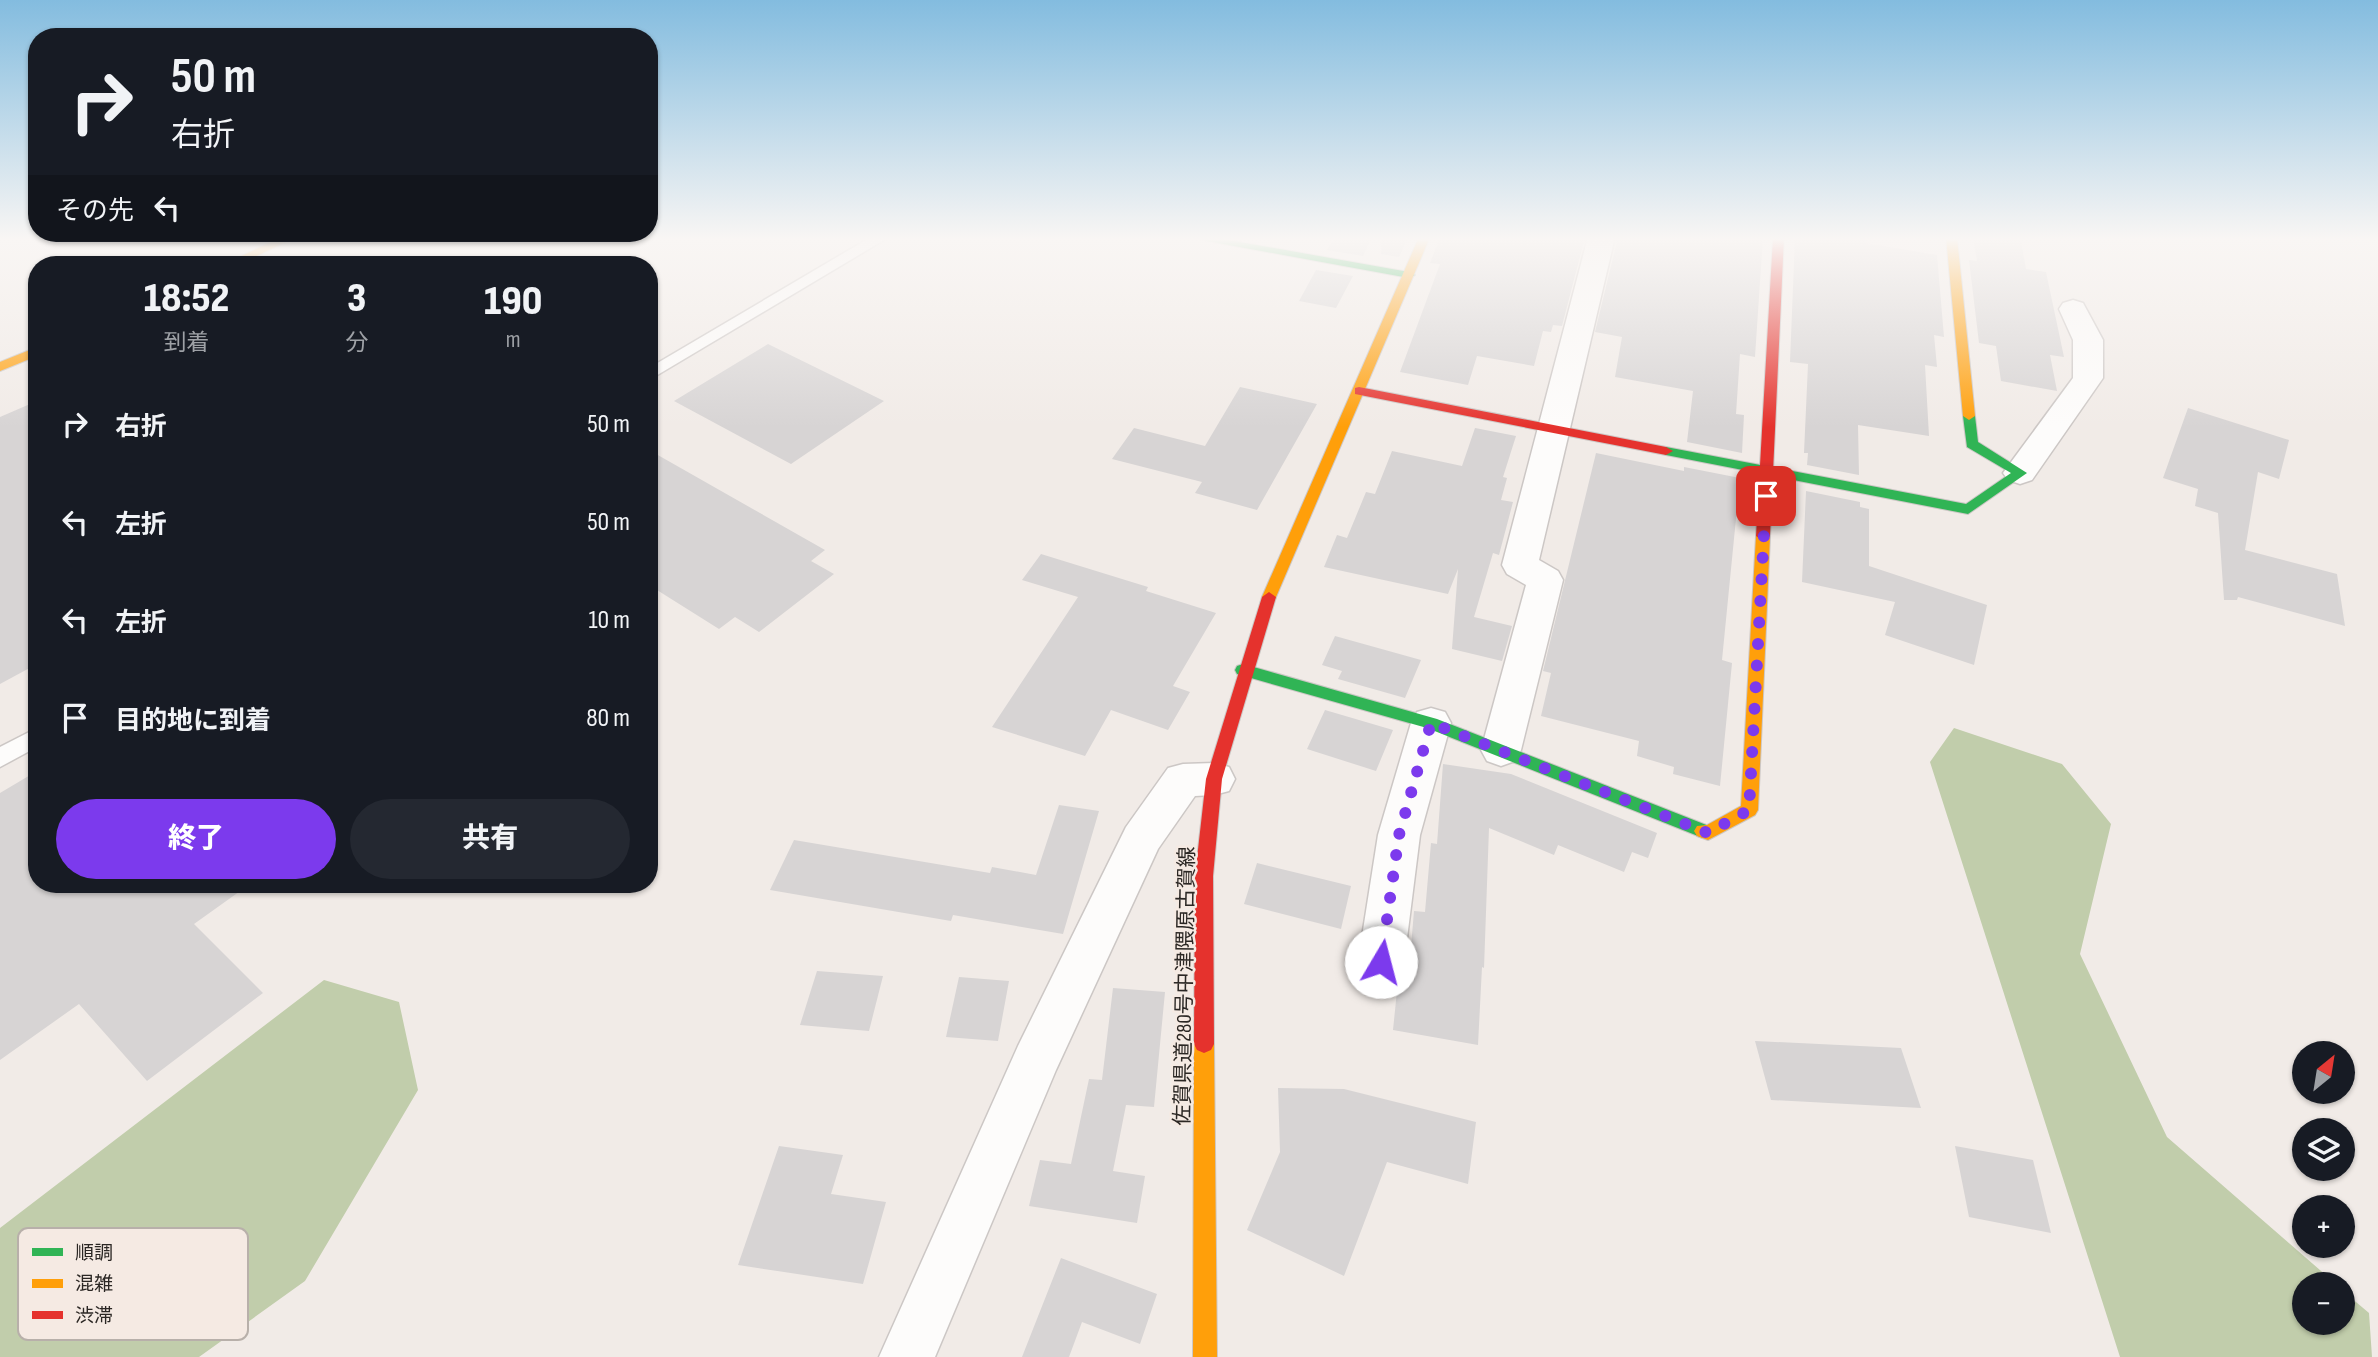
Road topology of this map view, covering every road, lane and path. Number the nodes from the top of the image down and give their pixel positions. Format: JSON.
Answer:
{"nodes":[{"id":1,"x":775,"y":300,"type":"edge"},
{"id":2,"x":1398,"y":300,"type":"edge"},
{"id":3,"x":1586,"y":300,"type":"edge"},
{"id":4,"x":1776,"y":300,"type":"edge"},
{"id":5,"x":1957,"y":300,"type":"edge"},
{"id":6,"x":2073,"y":309,"type":"dead end"},
{"id":7,"x":28,"y":355,"type":"edge"},
{"id":8,"x":0,"y":367,"type":"edge"},
{"id":9,"x":658,"y":370,"type":"edge"},
{"id":10,"x":1359,"y":391,"type":"junction"},
{"id":11,"x":1554,"y":428,"type":"junction"},
{"id":12,"x":1767,"y":470,"type":"junction"},
{"id":13,"x":2020,"y":473,"type":"junction"},
{"id":14,"x":1243,"y":670,"type":"junction"},
{"id":15,"x":1431,"y":723,"type":"junction"},
{"id":16,"x":28,"y":741,"type":"edge"},
{"id":17,"x":1501,"y":750,"type":"junction"},
{"id":18,"x":0,"y":758,"type":"edge"},
{"id":19,"x":1214,"y":779,"type":"junction"},
{"id":20,"x":1381,"y":962,"type":"dead end"},
{"id":21,"x":907,"y":1357,"type":"edge"},
{"id":22,"x":1205,"y":1357,"type":"edge"}],
"edges":[{"from":1,"to":9,"type":"lane"},
{"from":2,"to":10,"type":"street","name":"佐賀県道280号中津隈原古賀線"},
{"from":3,"to":11,"type":"street"},
{"from":4,"to":12,"type":"street"},
{"from":5,"to":13,"type":"street"},
{"from":6,"to":13,"type":"street"},
{"from":7,"to":8,"type":"street"},
{"from":10,"to":11,"type":"street"},
{"from":10,"to":14,"type":"street","name":"佐賀県道280号中津隈原古賀線"},
{"from":11,"to":12,"type":"street"},
{"from":11,"to":17,"type":"street"},
{"from":12,"to":13,"type":"street"},
{"from":12,"to":17,"type":"street"},
{"from":14,"to":15,"type":"street"},
{"from":14,"to":19,"type":"street","name":"佐賀県道280号中津隈原古賀線"},
{"from":15,"to":17,"type":"street"},
{"from":15,"to":20,"type":"street"},
{"from":16,"to":18,"type":"lane"},
{"from":19,"to":21,"type":"street"},
{"from":19,"to":22,"type":"street","name":"佐賀県道280号中津隈原古賀線"}]}
